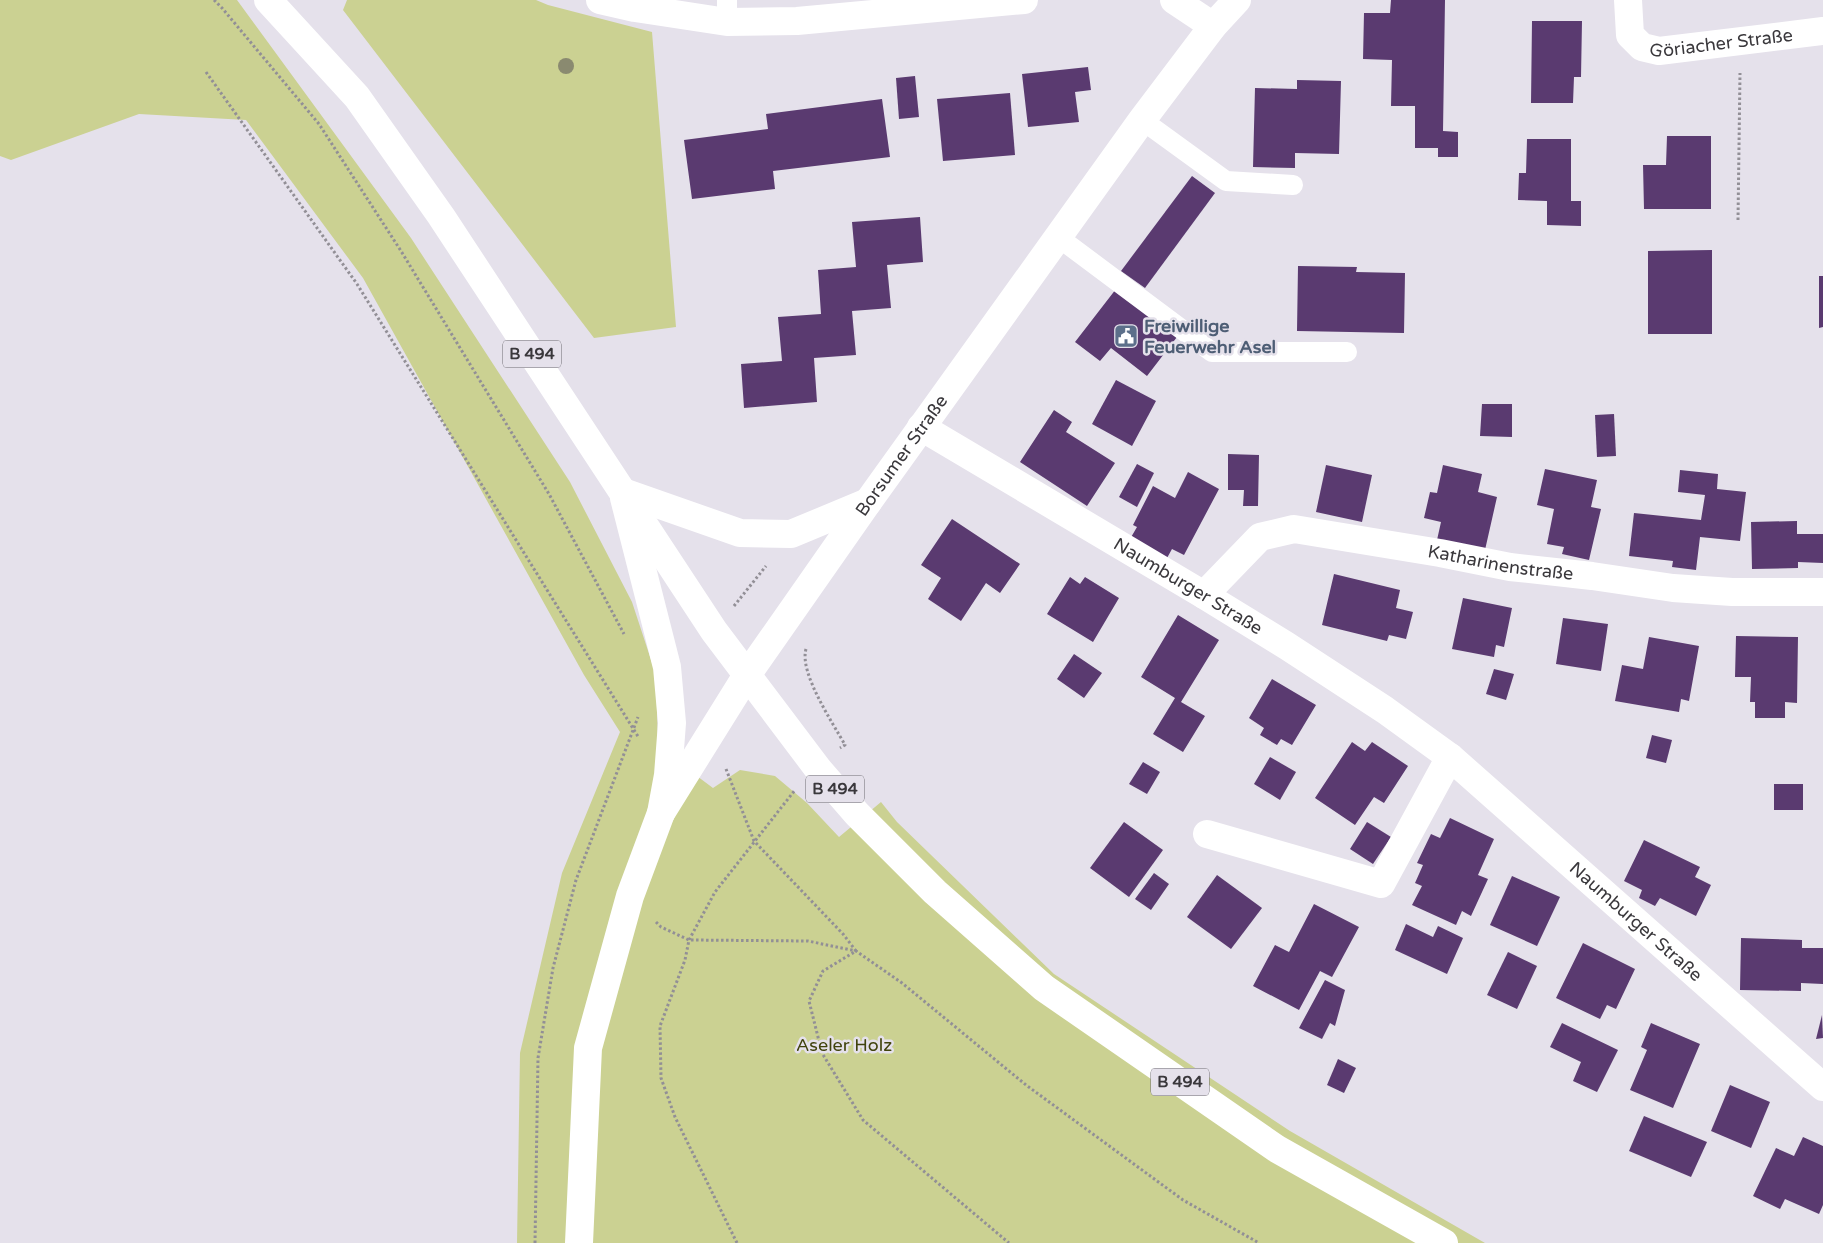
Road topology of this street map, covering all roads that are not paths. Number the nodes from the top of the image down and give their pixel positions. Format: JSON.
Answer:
{"nodes":[{"id":1,"x":268,"y":0,"type":"edge"},
{"id":2,"x":600,"y":0,"type":"edge"},
{"id":3,"x":1024,"y":0,"type":"edge"},
{"id":4,"x":1174,"y":0,"type":"edge"},
{"id":5,"x":1237,"y":0,"type":"edge"},
{"id":6,"x":1628,"y":0,"type":"edge"},
{"id":7,"x":727,"y":11,"type":"edge"},
{"id":8,"x":1213,"y":26,"type":"junction"},
{"id":9,"x":1823,"y":31,"type":"edge"},
{"id":10,"x":1142,"y":120,"type":"junction"},
{"id":11,"x":1293,"y":185,"type":"dead end"},
{"id":12,"x":1058,"y":237,"type":"junction"},
{"id":13,"x":1347,"y":352,"type":"dead end"},
{"id":14,"x":921,"y":428,"type":"junction"},
{"id":15,"x":622,"y":492,"type":"junction"},
{"id":16,"x":868,"y":502,"type":"junction"},
{"id":17,"x":1823,"y":592,"type":"edge"},
{"id":18,"x":1204,"y":594,"type":"junction"},
{"id":19,"x":747,"y":675,"type":"junction"},
{"id":20,"x":1450,"y":757,"type":"junction"},
{"id":21,"x":661,"y":813,"type":"junction"},
{"id":22,"x":1207,"y":834,"type":"dead end"},
{"id":23,"x":1823,"y":1087,"type":"edge"},
{"id":24,"x":579,"y":1243,"type":"edge"},
{"id":25,"x":1444,"y":1243,"type":"edge"}],
"edges":[{"from":1,"to":15,"type":"street","number":"B 494"},
{"from":2,"to":7,"type":"street"},
{"from":3,"to":7,"type":"street"},
{"from":4,"to":8,"type":"street"},
{"from":5,"to":8,"type":"street","name":"Borsumer Straße"},
{"from":6,"to":9,"type":"street","name":"Göriacher Straße"},
{"from":8,"to":10,"type":"street","name":"Borsumer Straße"},
{"from":10,"to":11,"type":"lane"},
{"from":10,"to":12,"type":"street","name":"Borsumer Straße"},
{"from":12,"to":13,"type":"lane"},
{"from":12,"to":14,"type":"street","name":"Borsumer Straße"},
{"from":14,"to":16,"type":"street","name":"Borsumer Straße"},
{"from":14,"to":18,"type":"street","name":"Naumburger Straße"},
{"from":15,"to":16,"type":"street"},
{"from":15,"to":19,"type":"street","number":"B 494"},
{"from":15,"to":21,"type":"street"},
{"from":16,"to":19,"type":"street","name":"Borsumer Straße"},
{"from":17,"to":18,"type":"street","name":"Katharinenstraße"},
{"from":18,"to":20,"type":"street","name":"Naumburger Straße"},
{"from":19,"to":21,"type":"street","name":"Borsumer Straße"},
{"from":19,"to":25,"type":"street","number":"B 494"},
{"from":20,"to":22,"type":"street"},
{"from":20,"to":23,"type":"street","name":"Naumburger Straße"},
{"from":21,"to":24,"type":"street"}]}
